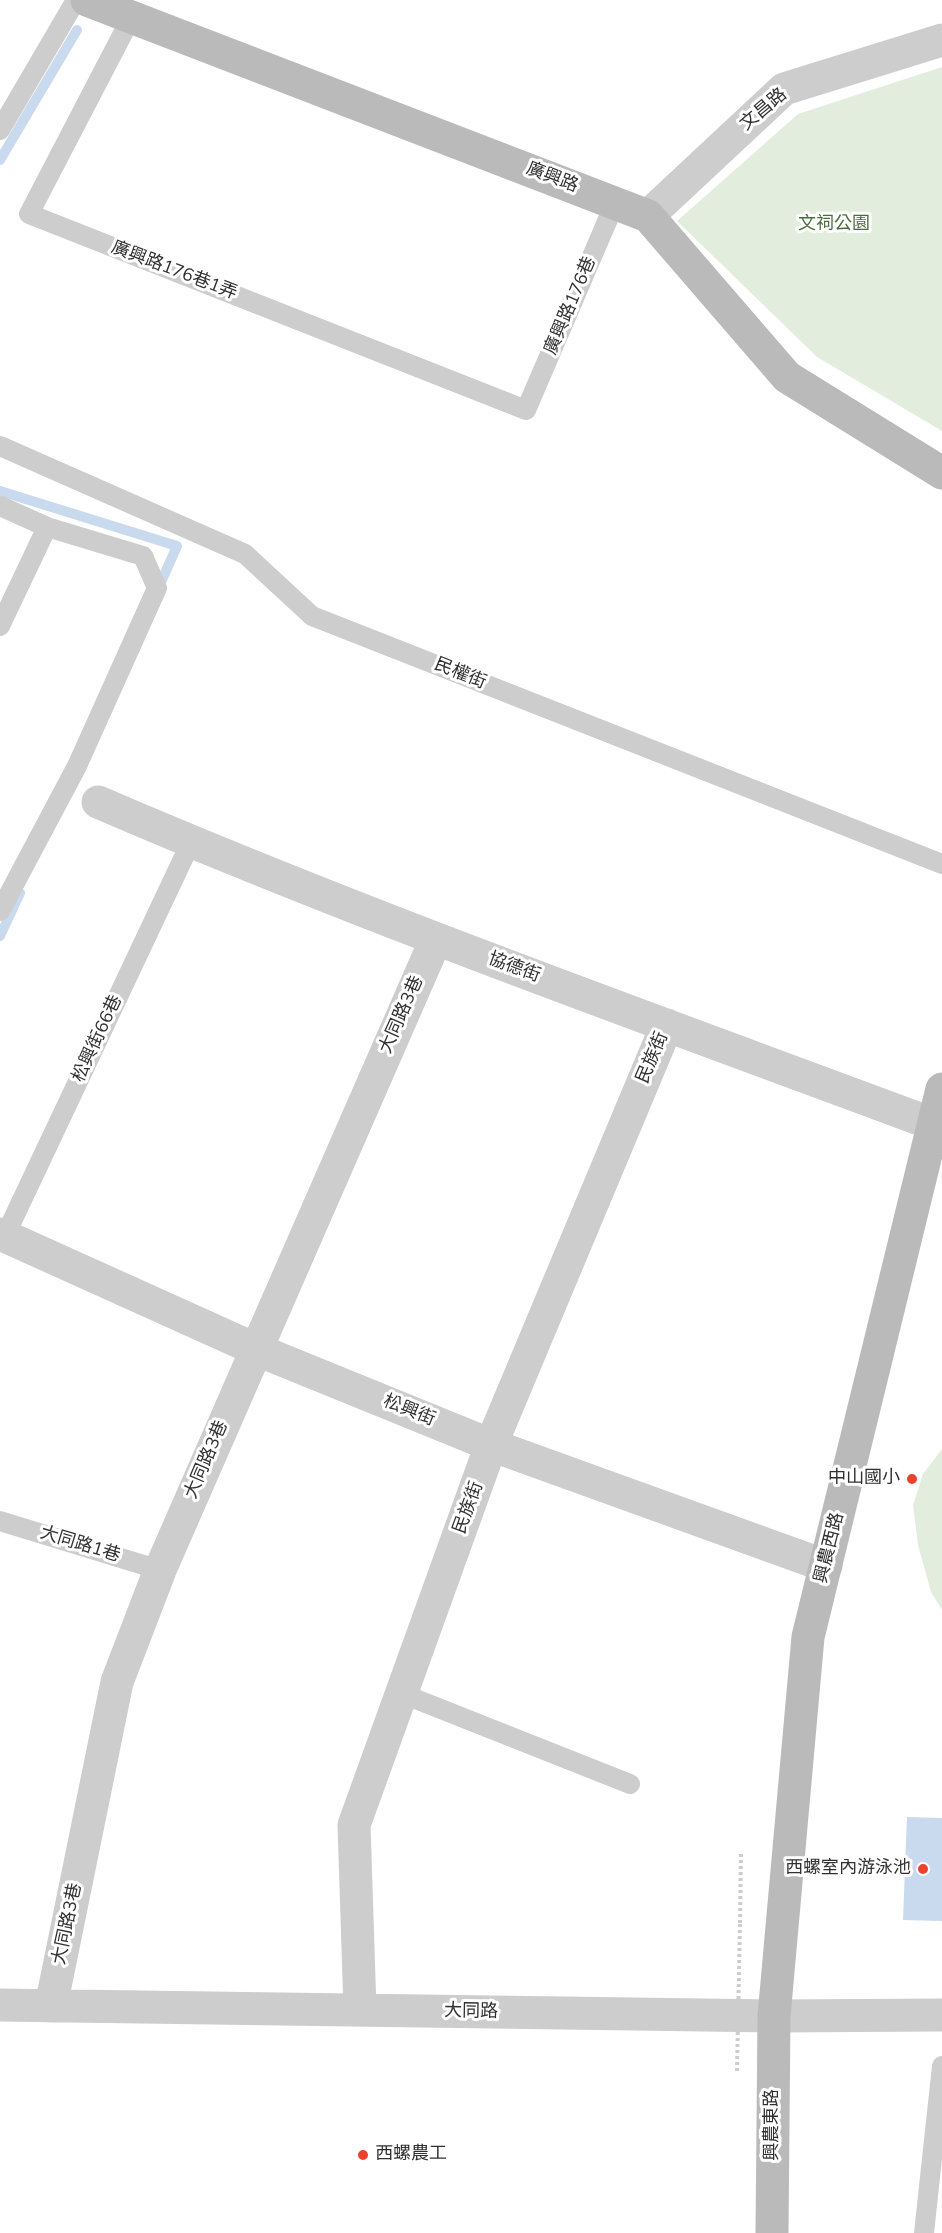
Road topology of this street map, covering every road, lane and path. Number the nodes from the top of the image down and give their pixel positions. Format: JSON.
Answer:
{"nodes":[{"id":1,"x":76,"y":0,"type":"edge"},
{"id":2,"x":87,"y":0,"type":"edge"},
{"id":3,"x":132,"y":16,"type":"junction"},
{"id":4,"x":942,"y":40,"type":"edge"},
{"id":5,"x":0,"y":130,"type":"edge"},
{"id":6,"x":615,"y":202,"type":"junction"},
{"id":7,"x":648,"y":216,"type":"junction"},
{"id":8,"x":526,"y":410,"type":"joint"},
{"id":9,"x":0,"y":446,"type":"edge"},
{"id":10,"x":942,"y":473,"type":"edge"},
{"id":11,"x":0,"y":506,"type":"edge"},
{"id":12,"x":47,"y":527,"type":"junction"},
{"id":13,"x":0,"y":626,"type":"edge"},
{"id":14,"x":99,"y":802,"type":"dead end"},
{"id":15,"x":190,"y":842,"type":"junction"},
{"id":16,"x":942,"y":864,"type":"edge"},
{"id":17,"x":0,"y":911,"type":"edge"},
{"id":18,"x":436,"y":939,"type":"junction"},
{"id":19,"x":668,"y":1025,"type":"junction"},
{"id":20,"x":942,"y":1089,"type":"edge"},
{"id":21,"x":933,"y":1125,"type":"junction"},
{"id":22,"x":2,"y":1235,"type":"edge"},
{"id":23,"x":255,"y":1349,"type":"junction"},
{"id":24,"x":491,"y":1445,"type":"junction"},
{"id":25,"x":0,"y":1521,"type":"edge"},
{"id":26,"x":826,"y":1566,"type":"junction"},
{"id":27,"x":160,"y":1570,"type":"junction"},
{"id":28,"x":403,"y":1694,"type":"junction"},
{"id":29,"x":630,"y":1784,"type":"dead end"},
{"id":30,"x":741,"y":1852,"type":"dead end"},
{"id":31,"x":0,"y":2005,"type":"edge"},
{"id":32,"x":51,"y":2006,"type":"junction"},
{"id":33,"x":360,"y":2010,"type":"junction"},
{"id":34,"x":942,"y":2015,"type":"edge"},
{"id":35,"x":774,"y":2016,"type":"junction"},
{"id":36,"x":942,"y":2066,"type":"edge"},
{"id":37,"x":736,"y":2071,"type":"dead end"},
{"id":38,"x":772,"y":2233,"type":"edge"},
{"id":39,"x":924,"y":2233,"type":"edge"}],
"edges":[{"from":1,"to":5,"type":"lane"},
{"from":2,"to":3,"type":"main road","name":"廣興路"},
{"from":3,"to":6,"type":"main road","name":"廣興路"},
{"from":3,"to":8,"type":"lane","name":"廣興路176巷1弄"},
{"from":4,"to":7,"type":"street","name":"文昌路"},
{"from":6,"to":7,"type":"main road","name":"廣興路"},
{"from":6,"to":8,"type":"lane","name":"廣興路176巷"},
{"from":7,"to":10,"type":"main road","name":"廣興路"},
{"from":9,"to":16,"type":"lane","name":"民權街"},
{"from":11,"to":12,"type":"lane"},
{"from":12,"to":13,"type":"lane"},
{"from":12,"to":17,"type":"lane"},
{"from":14,"to":15,"type":"street","name":"協德街"},
{"from":15,"to":18,"type":"street","name":"協德街"},
{"from":15,"to":22,"type":"lane","name":"松興街66巷"},
{"from":18,"to":19,"type":"street","name":"協德街"},
{"from":18,"to":23,"type":"street","name":"大同路3巷"},
{"from":19,"to":21,"type":"street","name":"協德街"},
{"from":19,"to":24,"type":"street","name":"民族街"},
{"from":20,"to":21,"type":"main road","name":"興農西路"},
{"from":21,"to":26,"type":"main road","name":"興農西路"},
{"from":22,"to":23,"type":"street","name":"松興街"},
{"from":23,"to":24,"type":"street","name":"松興街"},
{"from":23,"to":27,"type":"street","name":"大同路3巷"},
{"from":24,"to":26,"type":"street","name":"松興街"},
{"from":24,"to":28,"type":"street","name":"民族街"},
{"from":25,"to":27,"type":"lane","name":"大同路1巷"},
{"from":26,"to":35,"type":"main road","name":"興農西路"},
{"from":27,"to":32,"type":"street","name":"大同路3巷"},
{"from":28,"to":29,"type":"lane"},
{"from":28,"to":33,"type":"street","name":"民族街"},
{"from":30,"to":37,"type":"path","bridge":true},
{"from":31,"to":32,"type":"street","name":"大同路"},
{"from":32,"to":33,"type":"street","name":"大同路"},
{"from":33,"to":35,"type":"street","name":"大同路"},
{"from":34,"to":35,"type":"street","name":"大同路"},
{"from":35,"to":38,"type":"main road","name":"興農東路"},
{"from":36,"to":39,"type":"lane"}]}
